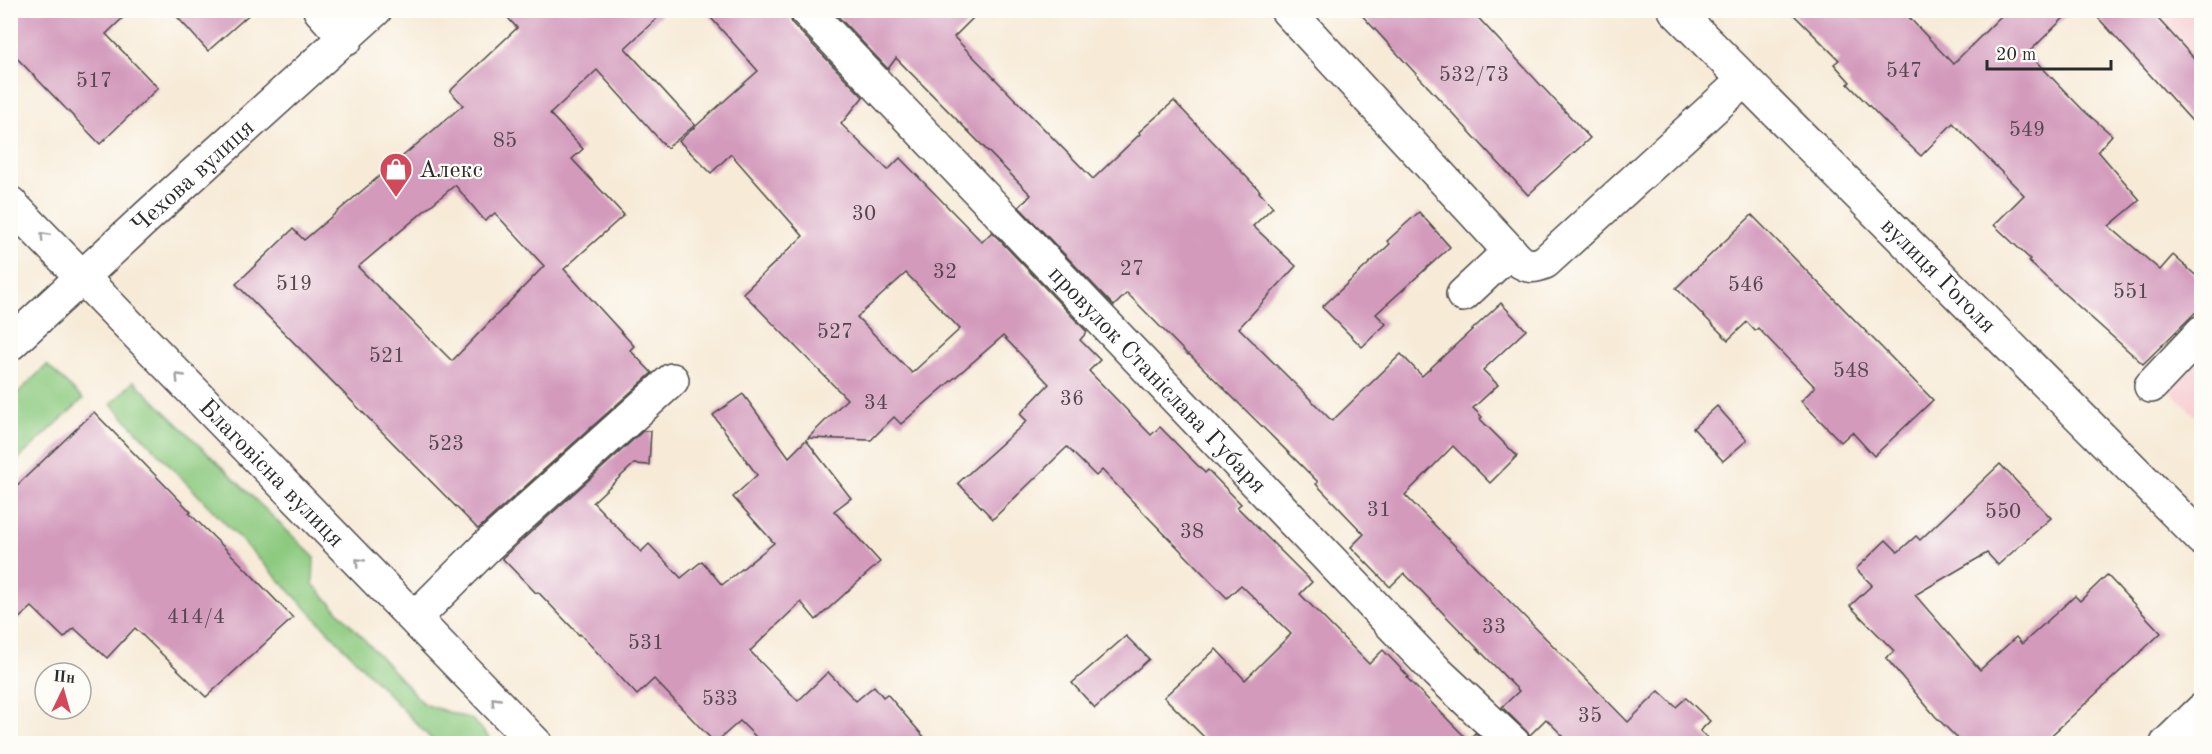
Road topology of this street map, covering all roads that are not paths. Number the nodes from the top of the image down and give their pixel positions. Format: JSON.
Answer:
{"nodes":[{"id":1,"x":320,"y":10,"type":"edge"},
{"id":2,"x":375,"y":10,"type":"edge"},
{"id":3,"x":806,"y":10,"type":"edge"},
{"id":4,"x":1287,"y":10,"type":"edge"},
{"id":5,"x":1675,"y":10,"type":"edge"},
{"id":6,"x":346,"y":39,"type":"junction"},
{"id":7,"x":1743,"y":81,"type":"junction"},
{"id":8,"x":10,"y":202,"type":"edge"},
{"id":9,"x":1510,"y":251,"type":"junction"},
{"id":10,"x":83,"y":277,"type":"junction"},
{"id":11,"x":1463,"y":295,"type":"dead end"},
{"id":12,"x":2202,"y":332,"type":"edge"},
{"id":13,"x":10,"y":344,"type":"edge"},
{"id":14,"x":672,"y":380,"type":"dead end"},
{"id":15,"x":2151,"y":386,"type":"dead end"},
{"id":16,"x":2202,"y":539,"type":"edge"},
{"id":17,"x":415,"y":618,"type":"junction"},
{"id":18,"x":2202,"y":710,"type":"edge"},
{"id":19,"x":536,"y":744,"type":"edge"},
{"id":20,"x":1514,"y":744,"type":"edge"},
{"id":21,"x":2167,"y":744,"type":"edge"}],
"edges":[{"from":1,"to":6,"type":"street"},
{"from":2,"to":6,"type":"street","name":"Чехова вулиця"},
{"from":3,"to":20,"type":"street","name":"провулок Станіслава Губаря"},
{"from":4,"to":9,"type":"street"},
{"from":5,"to":7,"type":"street","name":"вулиця Гоголя"},
{"from":6,"to":10,"type":"street","name":"Чехова вулиця"},
{"from":7,"to":9,"type":"street"},
{"from":7,"to":16,"type":"street","name":"вулиця Гоголя"},
{"from":10,"to":8,"type":"street","name":"Благовісна вулиця","one_way":true},
{"from":9,"to":11,"type":"street"},
{"from":10,"to":13,"type":"street","name":"Чехова вулиця"},
{"from":17,"to":10,"type":"street","name":"Благовісна вулиця","one_way":true},
{"from":12,"to":15,"type":"street"},
{"from":14,"to":17,"type":"street"},
{"from":19,"to":17,"type":"street","name":"Благовісна вулиця","one_way":true},
{"from":18,"to":21,"type":"street"}]}
